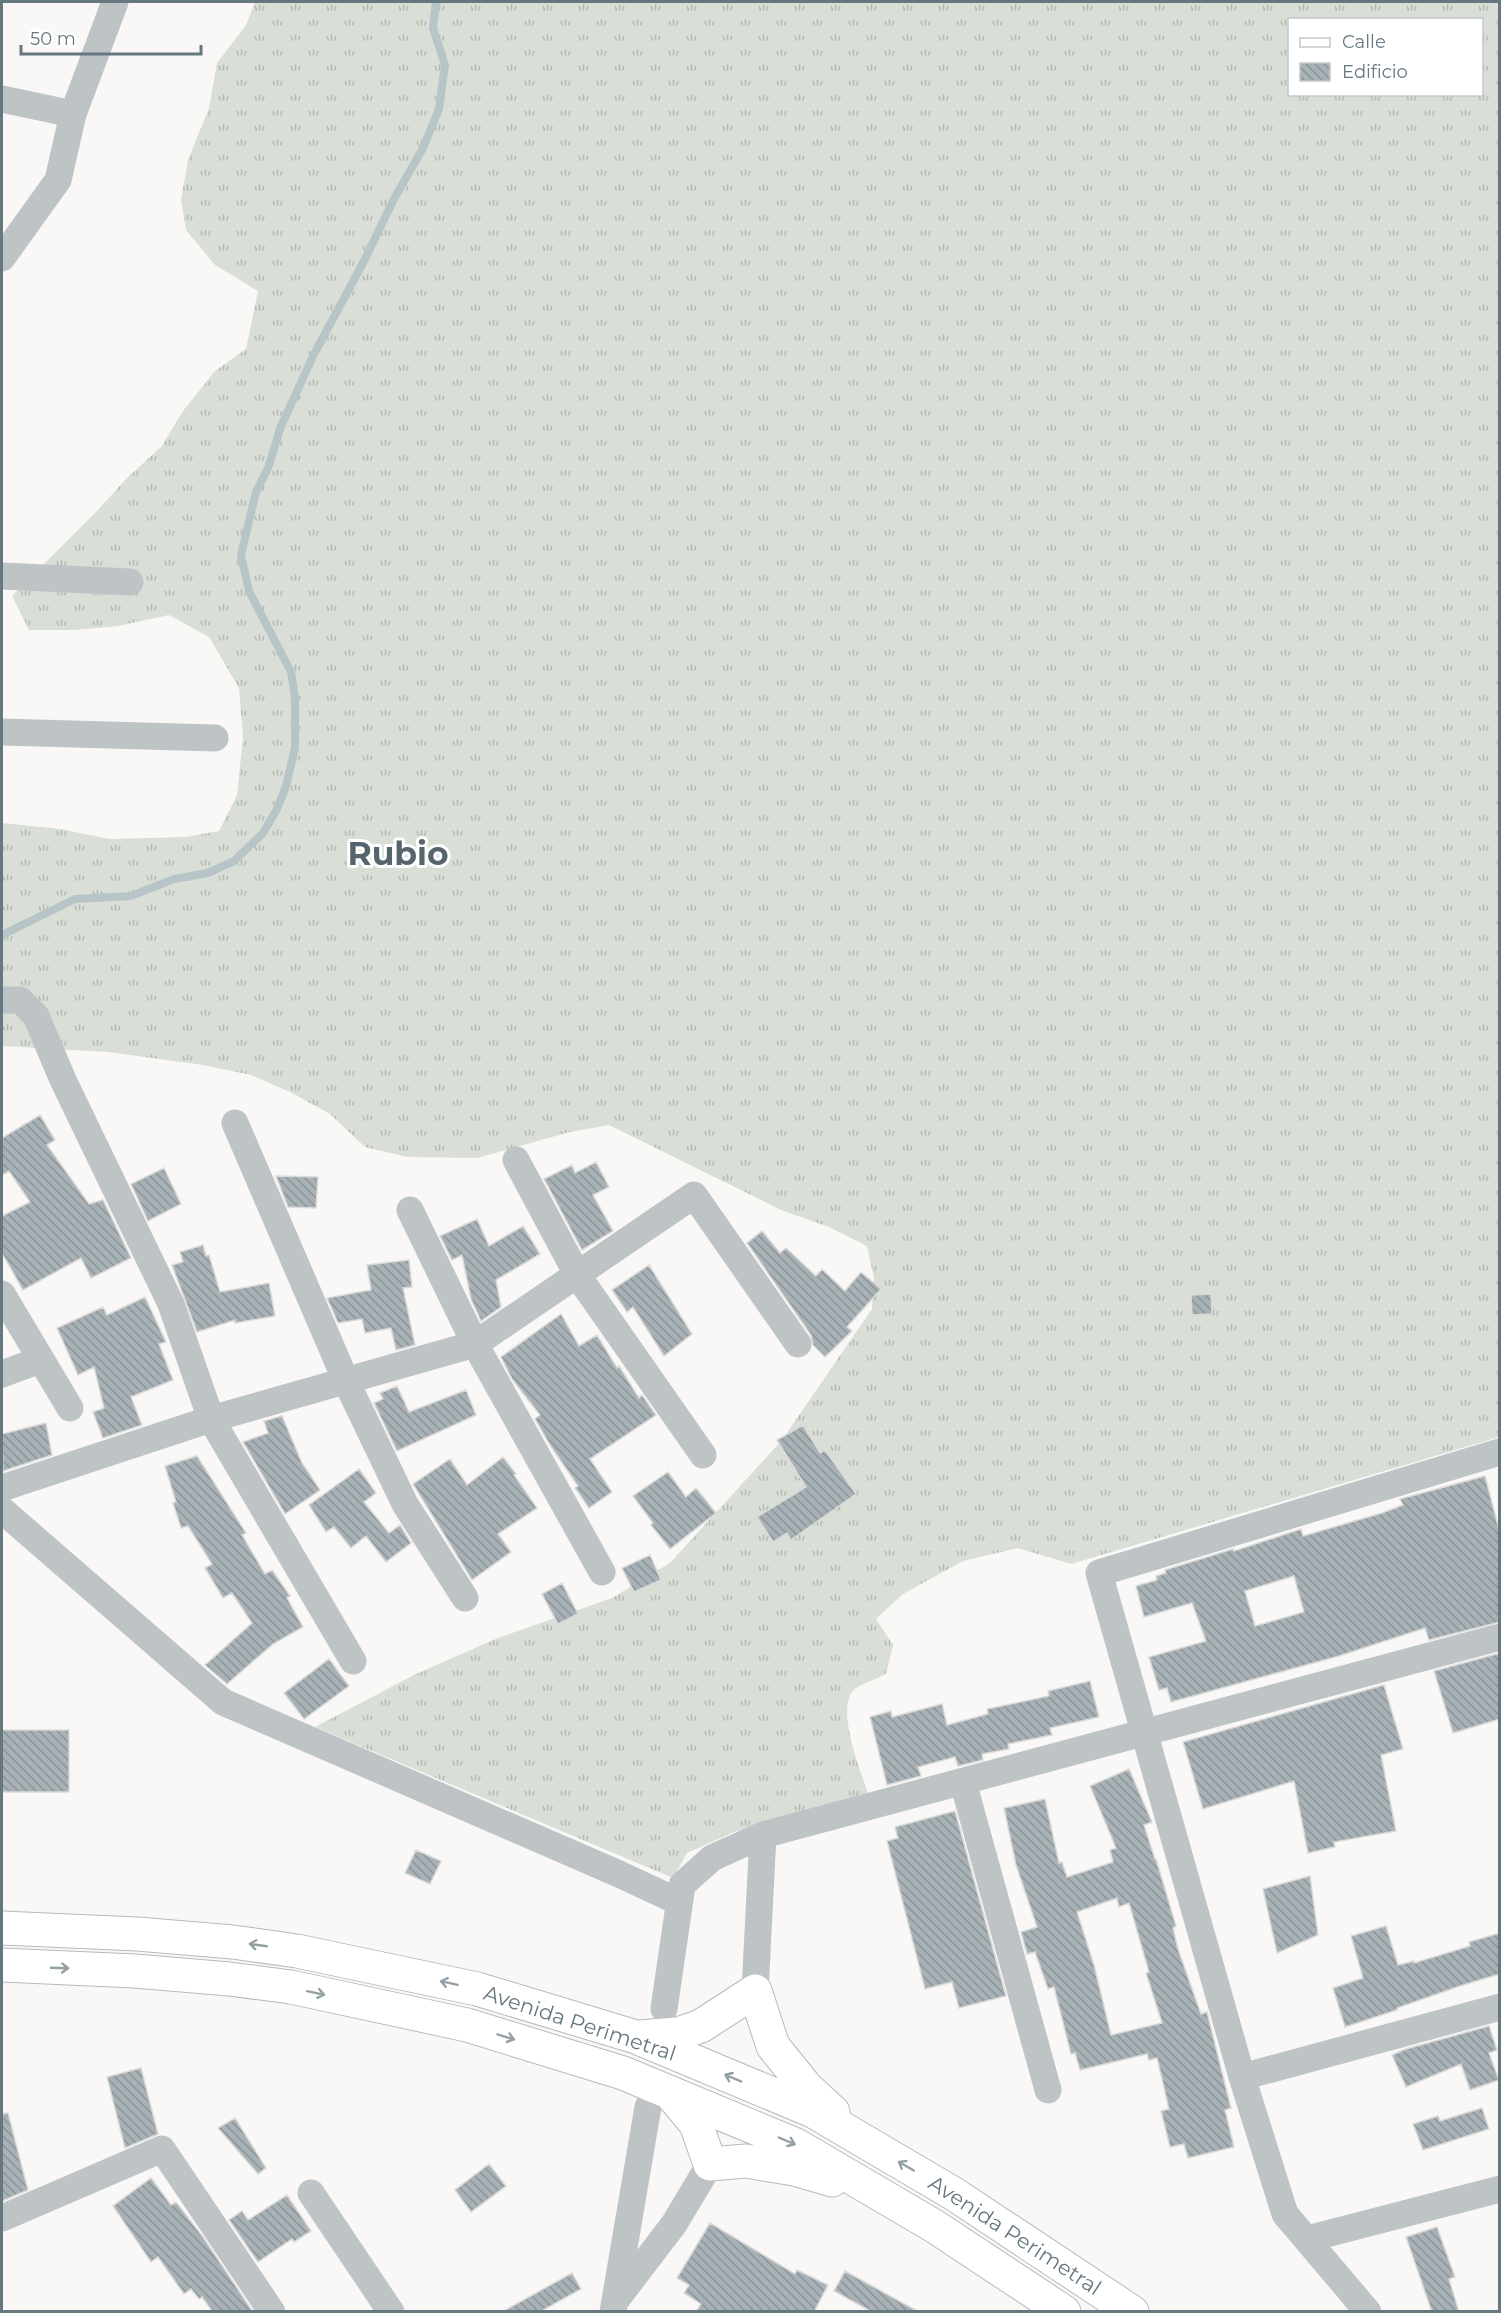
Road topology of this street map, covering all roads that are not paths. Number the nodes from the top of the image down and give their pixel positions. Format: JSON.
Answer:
{"nodes":[{"id":1,"x":115,"y":2,"type":"edge"},
{"id":2,"x":2,"y":99,"type":"edge"},
{"id":3,"x":73,"y":114,"type":"junction"},
{"id":4,"x":2,"y":258,"type":"edge"},
{"id":5,"x":2,"y":576,"type":"edge"},
{"id":6,"x":130,"y":582,"type":"dead end"},
{"id":7,"x":2,"y":732,"type":"edge"},
{"id":8,"x":215,"y":738,"type":"dead end"},
{"id":9,"x":2,"y":1000,"type":"edge"},
{"id":10,"x":235,"y":1123,"type":"dead end"},
{"id":11,"x":516,"y":1160,"type":"dead end"},
{"id":12,"x":410,"y":1210,"type":"dead end"},
{"id":13,"x":578,"y":1276,"type":"junction"},
{"id":14,"x":2,"y":1294,"type":"edge"},
{"id":15,"x":476,"y":1344,"type":"junction"},
{"id":16,"x":798,"y":1344,"type":"dead end"},
{"id":17,"x":40,"y":1360,"type":"junction"},
{"id":18,"x":2,"y":1374,"type":"edge"},
{"id":19,"x":346,"y":1381,"type":"junction"},
{"id":20,"x":70,"y":1408,"type":"dead end"},
{"id":21,"x":211,"y":1419,"type":"junction"},
{"id":22,"x":1500,"y":1452,"type":"edge"},
{"id":23,"x":703,"y":1455,"type":"dead end"},
{"id":24,"x":2,"y":1488,"type":"edge"},
{"id":25,"x":2,"y":1510,"type":"edge"},
{"id":26,"x":602,"y":1572,"type":"dead end"},
{"id":27,"x":465,"y":1598,"type":"dead end"},
{"id":28,"x":1500,"y":1637,"type":"edge"},
{"id":29,"x":353,"y":1661,"type":"dead end"},
{"id":30,"x":1145,"y":1733,"type":"junction"},
{"id":31,"x":963,"y":1782,"type":"junction"},
{"id":32,"x":763,"y":1835,"type":"junction"},
{"id":33,"x":679,"y":1902,"type":"junction"},
{"id":34,"x":2,"y":1928,"type":"edge"},
{"id":35,"x":2,"y":1965,"type":"edge"},
{"id":36,"x":755,"y":1991,"type":"junction"},
{"id":37,"x":1500,"y":2007,"type":"edge"},
{"id":38,"x":664,"y":2009,"type":"dead end"},
{"id":39,"x":636,"y":2037,"type":"junction"},
{"id":40,"x":1242,"y":2077,"type":"junction"},
{"id":41,"x":1048,"y":2090,"type":"dead end"},
{"id":42,"x":658,"y":2099,"type":"junction"},
{"id":43,"x":873,"y":2146,"type":"junction"},
{"id":44,"x":710,"y":2164,"type":"junction"},
{"id":45,"x":1500,"y":2189,"type":"edge"},
{"id":46,"x":311,"y":2193,"type":"dead end"},
{"id":47,"x":877,"y":2193,"type":"junction"},
{"id":48,"x":2,"y":2218,"type":"edge"},
{"id":49,"x":1307,"y":2239,"type":"junction"},
{"id":50,"x":619,"y":2308,"type":"edge"},
{"id":51,"x":272,"y":2312,"type":"edge"},
{"id":52,"x":391,"y":2312,"type":"edge"},
{"id":53,"x":1064,"y":2312,"type":"edge"},
{"id":54,"x":1132,"y":2312,"type":"edge"},
{"id":55,"x":1368,"y":2312,"type":"edge"}],
"edges":[{"from":1,"to":3,"type":"street"},
{"from":2,"to":3,"type":"street"},
{"from":3,"to":4,"type":"street"},
{"from":5,"to":6,"type":"street"},
{"from":7,"to":8,"type":"street"},
{"from":9,"to":21,"type":"street"},
{"from":10,"to":19,"type":"street"},
{"from":11,"to":13,"type":"street"},
{"from":12,"to":15,"type":"street"},
{"from":13,"to":15,"type":"street"},
{"from":13,"to":16,"type":"street"},
{"from":13,"to":23,"type":"street"},
{"from":14,"to":17,"type":"street"},
{"from":15,"to":19,"type":"street"},
{"from":15,"to":26,"type":"street"},
{"from":17,"to":18,"type":"street"},
{"from":17,"to":20,"type":"street"},
{"from":19,"to":21,"type":"street"},
{"from":19,"to":27,"type":"street"},
{"from":21,"to":24,"type":"street"},
{"from":21,"to":29,"type":"street"},
{"from":22,"to":30,"type":"street"},
{"from":25,"to":33,"type":"street"},
{"from":28,"to":30,"type":"street"},
{"from":30,"to":31,"type":"street"},
{"from":30,"to":40,"type":"street"},
{"from":31,"to":32,"type":"street"},
{"from":31,"to":41,"type":"street"},
{"from":32,"to":33,"type":"street"},
{"from":32,"to":36,"type":"street"},
{"from":33,"to":38,"type":"street"},
{"from":39,"to":34,"type":"main road","name":"Avenida Perimetral","one_way":true},
{"from":35,"to":42,"type":"main road","name":"Avenida Perimetral","one_way":true},
{"from":36,"to":39,"type":"main road"},
{"from":36,"to":43,"type":"main road"},
{"from":37,"to":40,"type":"street"},
{"from":43,"to":39,"type":"main road","name":"Avenida Perimetral","one_way":true},
{"from":40,"to":49,"type":"street"},
{"from":42,"to":44,"type":"main road"},
{"from":42,"to":47,"type":"main road","name":"Avenida Perimetral","one_way":true},
{"from":42,"to":50,"type":"street"},
{"from":54,"to":43,"type":"main road","name":"Avenida Perimetral","one_way":true},
{"from":44,"to":47,"type":"main road"},
{"from":44,"to":50,"type":"street"},
{"from":45,"to":49,"type":"street"},
{"from":46,"to":52,"type":"street"},
{"from":47,"to":53,"type":"main road","name":"Avenida Perimetral"},
{"from":48,"to":51,"type":"street"},
{"from":49,"to":55,"type":"street"}]}
